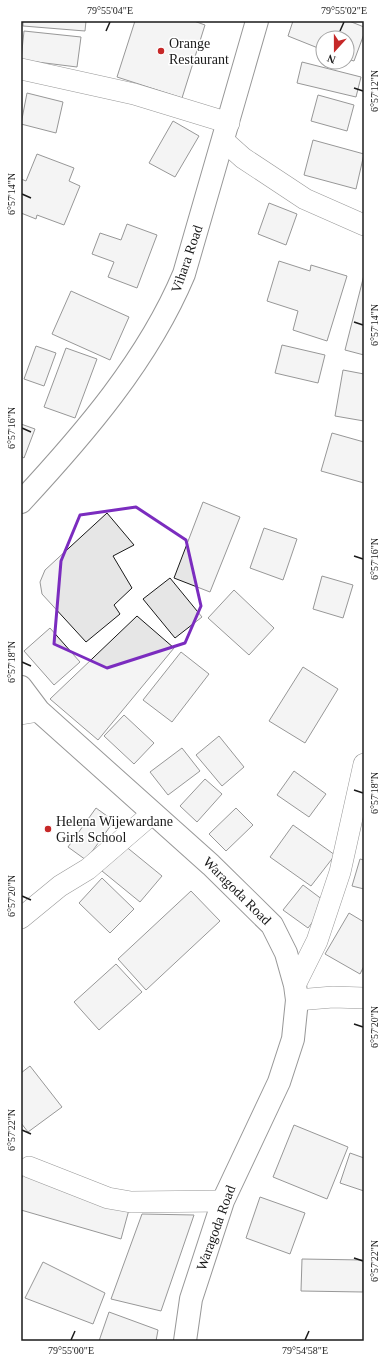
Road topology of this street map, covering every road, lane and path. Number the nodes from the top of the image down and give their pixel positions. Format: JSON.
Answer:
{"nodes":[{"id":1,"x":257,"y":21,"type":"edge"},
{"id":2,"x":21,"y":69,"type":"edge"},
{"id":3,"x":226,"y":132,"type":"junction"},
{"id":4,"x":364,"y":225,"type":"edge"},
{"id":5,"x":21,"y":502,"type":"edge"},
{"id":6,"x":21,"y":687,"type":"edge"},
{"id":7,"x":30,"y":713,"type":"edge"},
{"id":8,"x":364,"y":764,"type":"edge"},
{"id":9,"x":153,"y":813,"type":"junction"},
{"id":10,"x":21,"y":918,"type":"edge"},
{"id":11,"x":296,"y":993,"type":"junction"},
{"id":12,"x":364,"y":998,"type":"edge"},
{"id":13,"x":29,"y":1167,"type":"dead end"},
{"id":14,"x":223,"y":1201,"type":"junction"},
{"id":15,"x":185,"y":1341,"type":"edge"}],
"edges":[{"from":1,"to":3,"type":"main road","name":"Vihara Road"},
{"from":2,"to":3,"type":"street"},
{"from":3,"to":4,"type":"street"},
{"from":3,"to":5,"type":"main road","name":"Vihara Road"},
{"from":6,"to":7,"type":"main road","name":"Waragoda Road"},
{"from":7,"to":9,"type":"main road","name":"Waragoda Road"},
{"from":8,"to":11,"type":"street"},
{"from":9,"to":10,"type":"street"},
{"from":9,"to":11,"type":"main road","name":"Waragoda Road"},
{"from":11,"to":12,"type":"street"},
{"from":11,"to":14,"type":"main road","name":"Waragoda Road"},
{"from":13,"to":14,"type":"street"},
{"from":14,"to":15,"type":"main road","name":"Waragoda Road"}]}
